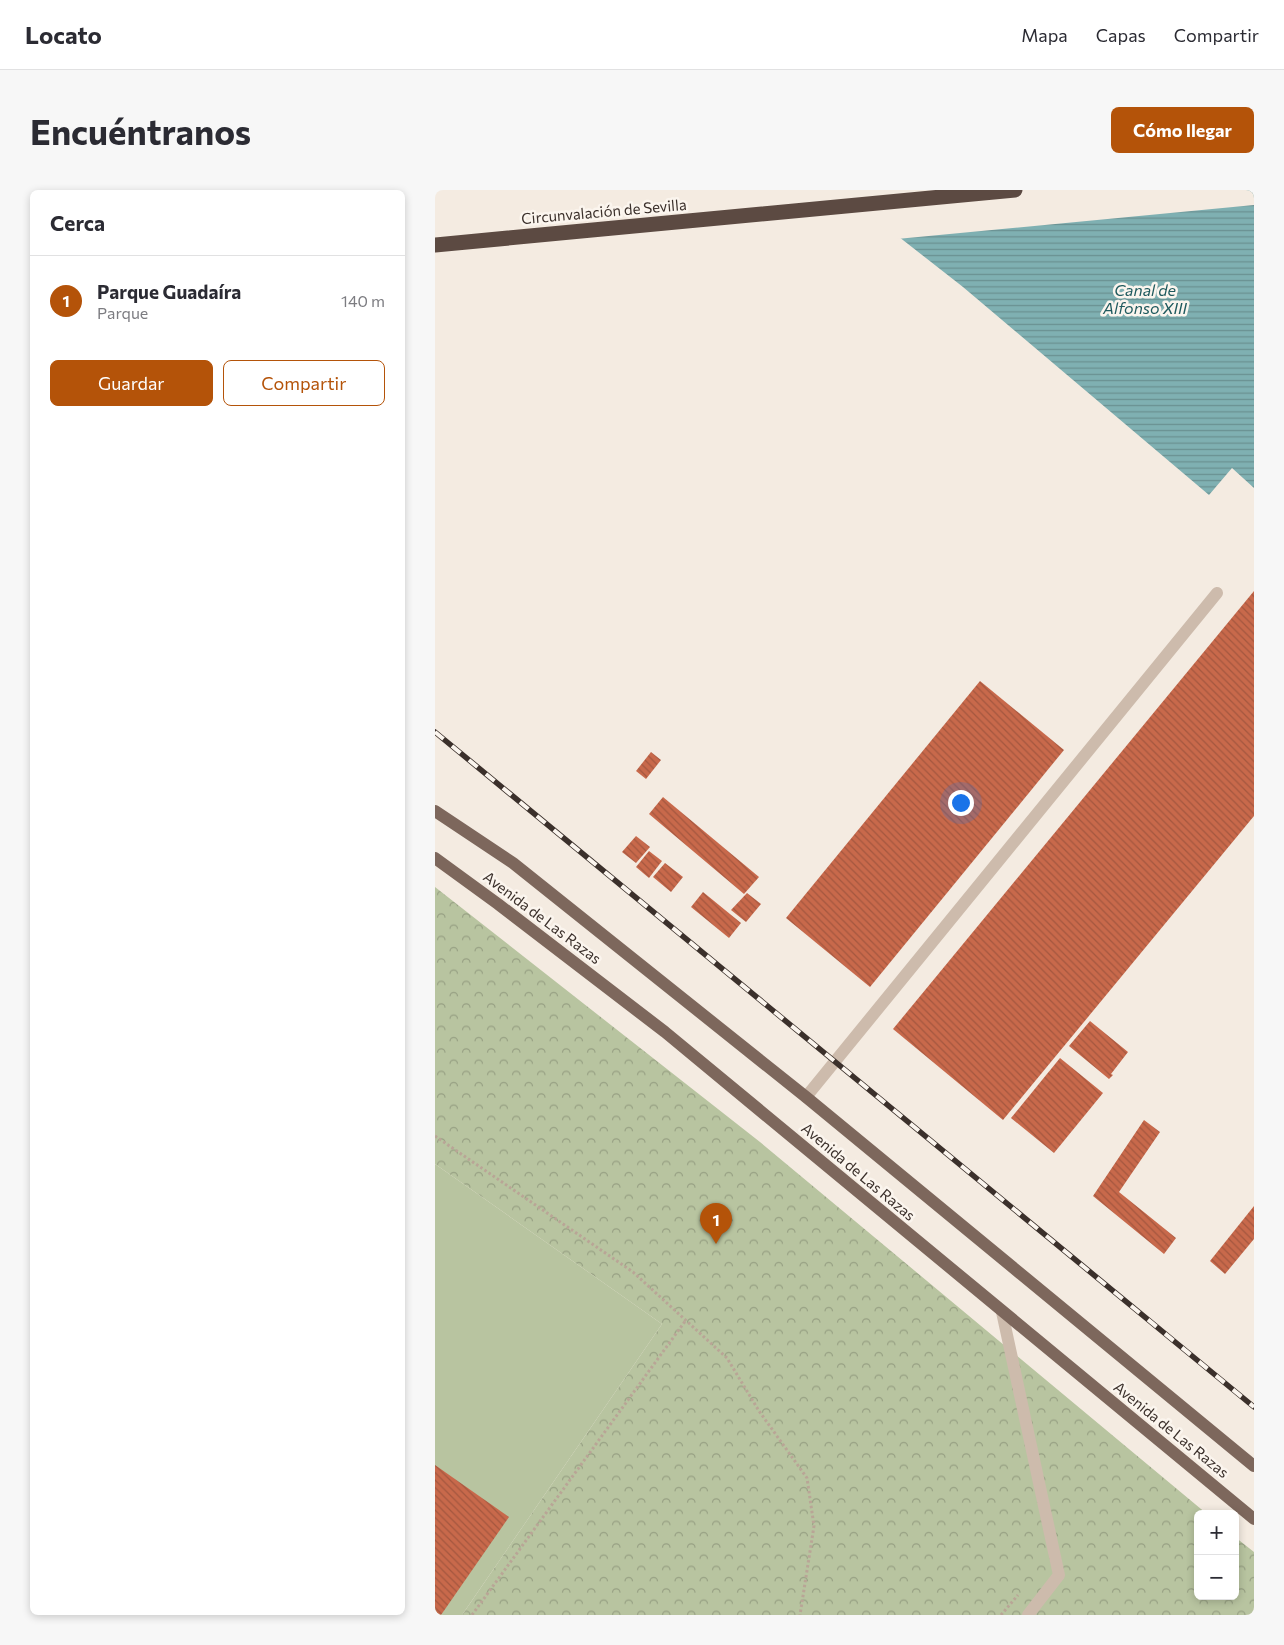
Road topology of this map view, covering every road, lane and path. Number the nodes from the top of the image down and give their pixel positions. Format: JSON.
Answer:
{"nodes":[{"id":1,"x":1015,"y":190,"type":"edge"},
{"id":2,"x":435,"y":245,"type":"edge"},
{"id":3,"x":1217,"y":594,"type":"dead end"},
{"id":4,"x":435,"y":811,"type":"edge"},
{"id":5,"x":435,"y":858,"type":"edge"},
{"id":6,"x":806,"y":1097,"type":"junction"},
{"id":7,"x":435,"y":1136,"type":"edge"},
{"id":8,"x":1002,"y":1312,"type":"junction"},
{"id":9,"x":686,"y":1320,"type":"junction"},
{"id":10,"x":1254,"y":1466,"type":"edge"},
{"id":11,"x":1254,"y":1519,"type":"edge"},
{"id":12,"x":1023,"y":1590,"type":"dead end"},
{"id":13,"x":472,"y":1615,"type":"edge"},
{"id":14,"x":800,"y":1615,"type":"edge"},
{"id":15,"x":1001,"y":1615,"type":"edge"},
{"id":16,"x":1028,"y":1615,"type":"edge"}],
"edges":[{"from":1,"to":2,"type":"highway","name":"Circunvalación de Sevilla"},
{"from":3,"to":6,"type":"street"},
{"from":4,"to":6,"type":"main road","name":"Avenida de Las Razas"},
{"from":5,"to":8,"type":"main road","name":"Avenida de Las Razas"},
{"from":6,"to":10,"type":"main road","name":"Avenida de Las Razas"},
{"from":7,"to":9,"type":"path"},
{"from":8,"to":11,"type":"main road","name":"Avenida de Las Razas"},
{"from":8,"to":16,"type":"street"},
{"from":9,"to":13,"type":"path"},
{"from":9,"to":14,"type":"path"},
{"from":12,"to":15,"type":"path"}]}
